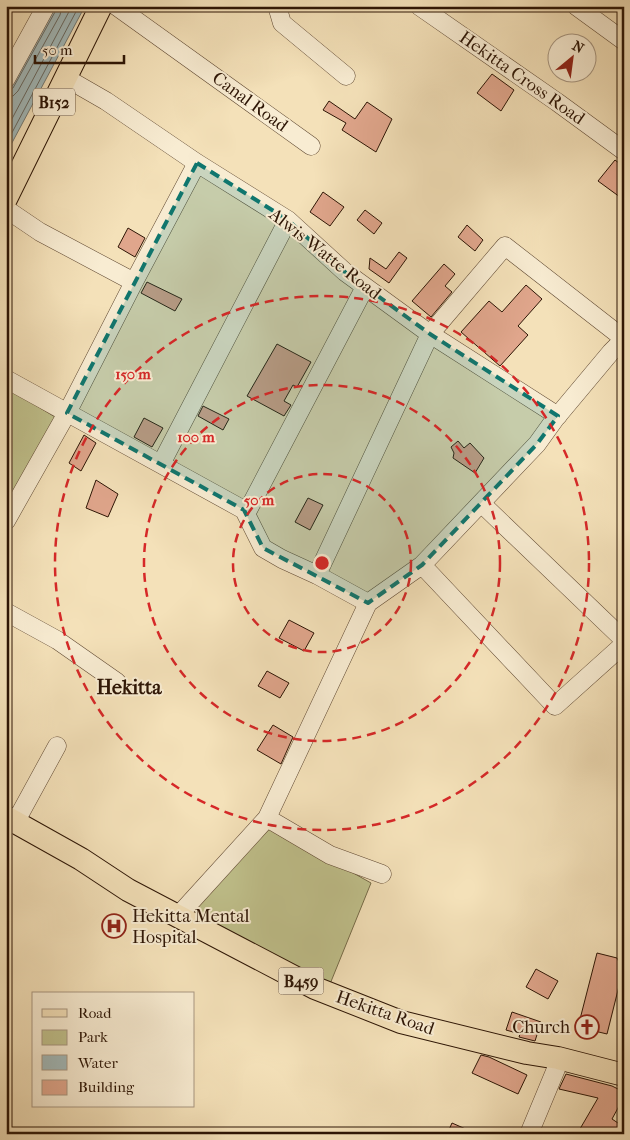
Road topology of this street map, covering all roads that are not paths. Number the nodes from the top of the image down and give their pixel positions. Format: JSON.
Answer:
{"nodes":[{"id":1,"x":46,"y":6,"type":"edge"},
{"id":2,"x":102,"y":6,"type":"edge"},
{"id":3,"x":116,"y":6,"type":"edge"},
{"id":4,"x":277,"y":6,"type":"edge"},
{"id":5,"x":420,"y":6,"type":"edge"},
{"id":6,"x":576,"y":6,"type":"edge"},
{"id":7,"x":624,"y":41,"type":"edge"},
{"id":8,"x":346,"y":76,"type":"dead end"},
{"id":9,"x":66,"y":78,"type":"junction"},
{"id":10,"x":6,"y":79,"type":"edge"},
{"id":11,"x":310,"y":146,"type":"dead end"},
{"id":12,"x":624,"y":151,"type":"edge"},
{"id":13,"x":197,"y":163,"type":"junction"},
{"id":14,"x":6,"y":199,"type":"edge"},
{"id":15,"x":6,"y":209,"type":"edge"},
{"id":16,"x":288,"y":220,"type":"junction"},
{"id":17,"x":134,"y":282,"type":"junction"},
{"id":18,"x":366,"y":287,"type":"junction"},
{"id":19,"x":430,"y":334,"type":"junction"},
{"id":20,"x":623,"y":339,"type":"edge"},
{"id":21,"x":6,"y":379,"type":"edge"},
{"id":22,"x":67,"y":413,"type":"junction"},
{"id":23,"x":558,"y":416,"type":"junction"},
{"id":24,"x":161,"y":464,"type":"junction"},
{"id":25,"x":481,"y":503,"type":"junction"},
{"id":26,"x":246,"y":514,"type":"junction"},
{"id":27,"x":6,"y":521,"type":"edge"},
{"id":28,"x":422,"y":565,"type":"junction"},
{"id":29,"x":317,"y":575,"type":"junction"},
{"id":30,"x":368,"y":603,"type":"junction"},
{"id":31,"x":6,"y":612,"type":"edge"},
{"id":32,"x":624,"y":640,"type":"edge"},
{"id":33,"x":624,"y":644,"type":"edge"},
{"id":34,"x":117,"y":682,"type":"dead end"},
{"id":35,"x":56,"y":746,"type":"dead end"},
{"id":36,"x":267,"y":818,"type":"junction"},
{"id":37,"x":11,"y":819,"type":"edge"},
{"id":38,"x":382,"y":874,"type":"dead end"},
{"id":39,"x":177,"y":917,"type":"junction"},
{"id":40,"x":558,"y":1058,"type":"junction"},
{"id":41,"x":624,"y":1075,"type":"edge"},
{"id":42,"x":529,"y":1134,"type":"edge"}],
"edges":[{"from":1,"to":10,"type":"street"},
{"from":2,"to":9,"type":"main road","number":"B152"},
{"from":3,"to":11,"type":"street","name":"Canal Road"},
{"from":4,"to":8,"type":"street"},
{"from":5,"to":12,"type":"street","name":"Hekitta Cross Road"},
{"from":6,"to":7,"type":"street"},
{"from":9,"to":13,"type":"street","name":"Alwis Watte Road"},
{"from":9,"to":14,"type":"main road","number":"B152"},
{"from":13,"to":16,"type":"street","name":"Alwis Watte Road"},
{"from":13,"to":17,"type":"street"},
{"from":15,"to":17,"type":"street"},
{"from":16,"to":18,"type":"street","name":"Alwis Watte Road"},
{"from":16,"to":24,"type":"street"},
{"from":17,"to":22,"type":"street"},
{"from":18,"to":19,"type":"street","name":"Alwis Watte Road"},
{"from":18,"to":26,"type":"street"},
{"from":19,"to":20,"type":"street"},
{"from":19,"to":23,"type":"street","name":"Alwis Watte Road"},
{"from":19,"to":29,"type":"street"},
{"from":20,"to":23,"type":"street"},
{"from":21,"to":22,"type":"street"},
{"from":22,"to":24,"type":"street"},
{"from":22,"to":27,"type":"street"},
{"from":23,"to":25,"type":"street"},
{"from":24,"to":26,"type":"street"},
{"from":25,"to":28,"type":"street"},
{"from":25,"to":32,"type":"street"},
{"from":26,"to":29,"type":"street"},
{"from":28,"to":30,"type":"street"},
{"from":28,"to":33,"type":"street"},
{"from":29,"to":30,"type":"street"},
{"from":30,"to":36,"type":"street"},
{"from":31,"to":34,"type":"street"},
{"from":35,"to":37,"type":"street"},
{"from":36,"to":38,"type":"street"},
{"from":36,"to":39,"type":"street"},
{"from":37,"to":39,"type":"main road","name":"Hekitta Road","number":"B459"},
{"from":39,"to":40,"type":"main road","name":"Hekitta Road","number":"B459"},
{"from":40,"to":41,"type":"main road","name":"Hekitta Road","number":"B459"},
{"from":40,"to":42,"type":"street"}]}
